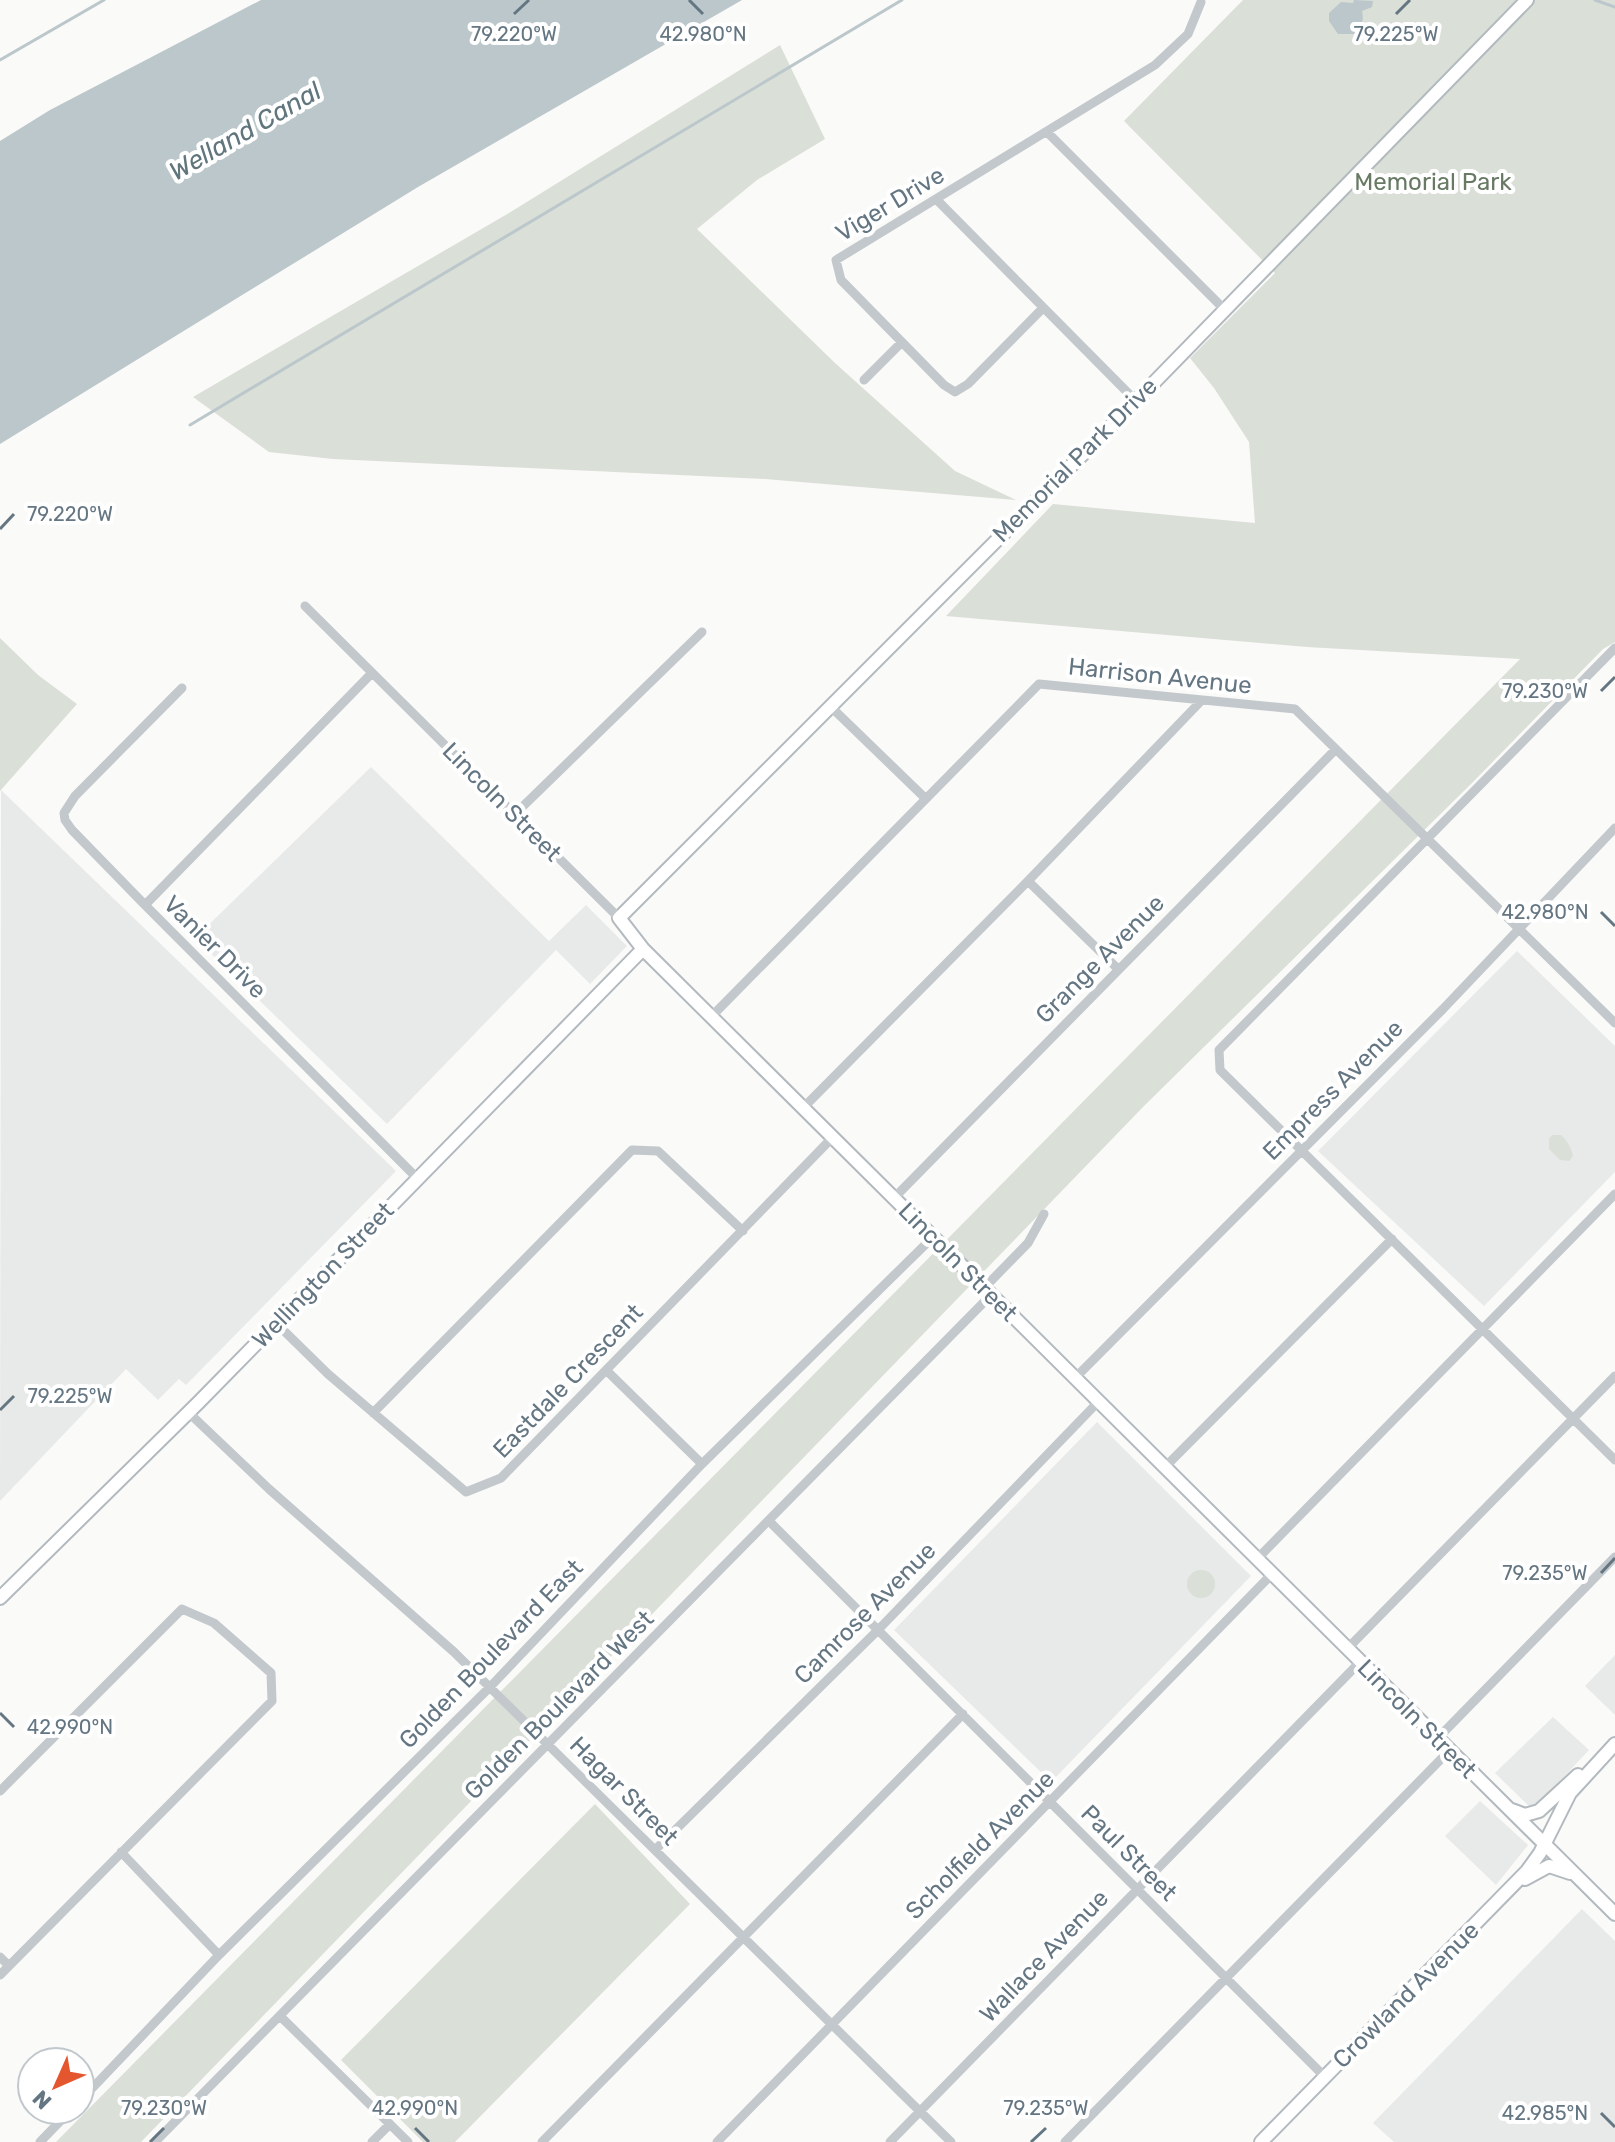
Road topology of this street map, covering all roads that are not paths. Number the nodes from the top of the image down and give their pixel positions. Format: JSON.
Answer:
{"nodes":[{"id":1,"x":1527,"y":0,"type":"edge"},
{"id":2,"x":1201,"y":2,"type":"dead end"},
{"id":3,"x":1047,"y":132,"type":"junction"},
{"id":4,"x":937,"y":200,"type":"junction"},
{"id":5,"x":1043,"y":308,"type":"junction"},
{"id":6,"x":1225,"y":310,"type":"junction"},
{"id":7,"x":902,"y":342,"type":"junction"},
{"id":8,"x":864,"y":380,"type":"dead end"},
{"id":9,"x":1136,"y":401,"type":"junction"},
{"id":10,"x":305,"y":606,"type":"dead end"},
{"id":11,"x":702,"y":632,"type":"dead end"},
{"id":12,"x":1615,"y":648,"type":"edge"},
{"id":13,"x":372,"y":673,"type":"junction"},
{"id":14,"x":182,"y":688,"type":"dead end"},
{"id":15,"x":1202,"y":700,"type":"junction"},
{"id":16,"x":830,"y":706,"type":"junction"},
{"id":17,"x":1336,"y":749,"type":"junction"},
{"id":18,"x":925,"y":798,"type":"junction"},
{"id":19,"x":514,"y":815,"type":"junction"},
{"id":20,"x":1615,"y":828,"type":"edge"},
{"id":21,"x":1427,"y":838,"type":"junction"},
{"id":22,"x":1028,"y":881,"type":"junction"},
{"id":23,"x":145,"y":905,"type":"junction"},
{"id":24,"x":619,"y":918,"type":"junction"},
{"id":25,"x":1518,"y":928,"type":"junction"},
{"id":26,"x":643,"y":949,"type":"junction"},
{"id":27,"x":1118,"y":969,"type":"junction"},
{"id":28,"x":712,"y":1016,"type":"junction"},
{"id":29,"x":1613,"y":1017,"type":"edge"},
{"id":30,"x":804,"y":1107,"type":"junction"},
{"id":31,"x":832,"y":1138,"type":"junction"},
{"id":32,"x":1300,"y":1150,"type":"junction"},
{"id":33,"x":417,"y":1178,"type":"junction"},
{"id":34,"x":1615,"y":1194,"type":"edge"},
{"id":35,"x":894,"y":1198,"type":"junction"},
{"id":36,"x":1044,"y":1214,"type":"dead end"},
{"id":37,"x":743,"y":1231,"type":"junction"},
{"id":38,"x":932,"y":1238,"type":"junction"},
{"id":39,"x":1392,"y":1239,"type":"junction"},
{"id":40,"x":988,"y":1292,"type":"junction"},
{"id":41,"x":276,"y":1323,"type":"junction"},
{"id":42,"x":1482,"y":1328,"type":"junction"},
{"id":43,"x":606,"y":1370,"type":"junction"},
{"id":44,"x":1615,"y":1376,"type":"edge"},
{"id":45,"x":1076,"y":1377,"type":"junction"},
{"id":46,"x":1099,"y":1401,"type":"junction"},
{"id":47,"x":189,"y":1413,"type":"junction"},
{"id":48,"x":373,"y":1413,"type":"junction"},
{"id":49,"x":1573,"y":1418,"type":"junction"},
{"id":50,"x":1615,"y":1460,"type":"edge"},
{"id":51,"x":702,"y":1464,"type":"junction"},
{"id":52,"x":1166,"y":1466,"type":"junction"},
{"id":53,"x":769,"y":1521,"type":"junction"},
{"id":54,"x":1615,"y":1557,"type":"edge"},
{"id":55,"x":1257,"y":1559,"type":"junction"},
{"id":56,"x":1271,"y":1575,"type":"junction"},
{"id":57,"x":0,"y":1598,"type":"edge"},
{"id":58,"x":878,"y":1630,"type":"junction"},
{"id":59,"x":1347,"y":1649,"type":"junction"},
{"id":60,"x":1360,"y":1662,"type":"junction"},
{"id":61,"x":490,"y":1687,"type":"junction"},
{"id":62,"x":963,"y":1714,"type":"junction"},
{"id":63,"x":1437,"y":1739,"type":"junction"},
{"id":64,"x":547,"y":1744,"type":"junction"},
{"id":65,"x":1615,"y":1744,"type":"edge"},
{"id":66,"x":1449,"y":1751,"type":"junction"},
{"id":67,"x":1600,"y":1759,"type":"junction"},
{"id":68,"x":0,"y":1791,"type":"edge"},
{"id":69,"x":1051,"y":1802,"type":"junction"},
{"id":70,"x":1507,"y":1807,"type":"junction"},
{"id":71,"x":1545,"y":1844,"type":"junction"},
{"id":72,"x":655,"y":1850,"type":"junction"},
{"id":73,"x":121,"y":1852,"type":"junction"},
{"id":74,"x":1584,"y":1884,"type":"junction"},
{"id":75,"x":1137,"y":1889,"type":"junction"},
{"id":76,"x":1498,"y":1902,"type":"junction"},
{"id":77,"x":1615,"y":1914,"type":"edge"},
{"id":78,"x":744,"y":1937,"type":"junction"},
{"id":79,"x":219,"y":1955,"type":"junction"},
{"id":80,"x":0,"y":1957,"type":"edge"},
{"id":81,"x":9,"y":1966,"type":"junction"},
{"id":82,"x":0,"y":1975,"type":"edge"},
{"id":83,"x":1225,"y":1977,"type":"junction"},
{"id":84,"x":280,"y":2016,"type":"junction"},
{"id":85,"x":832,"y":2024,"type":"junction"},
{"id":86,"x":1325,"y":2077,"type":"junction"},
{"id":87,"x":96,"y":2084,"type":"edge"},
{"id":88,"x":920,"y":2111,"type":"junction"},
{"id":89,"x":390,"y":2124,"type":"junction"},
{"id":90,"x":56,"y":2126,"type":"edge"},
{"id":91,"x":40,"y":2142,"type":"edge"},
{"id":92,"x":155,"y":2142,"type":"edge"},
{"id":93,"x":372,"y":2142,"type":"edge"},
{"id":94,"x":408,"y":2142,"type":"edge"},
{"id":95,"x":542,"y":2142,"type":"edge"},
{"id":96,"x":717,"y":2142,"type":"edge"},
{"id":97,"x":890,"y":2142,"type":"edge"},
{"id":98,"x":951,"y":2142,"type":"edge"},
{"id":99,"x":1065,"y":2142,"type":"edge"},
{"id":100,"x":1261,"y":2142,"type":"edge"}],
"edges":[{"from":1,"to":6,"type":"main road","name":"Memorial Park Drive"},
{"from":2,"to":3,"type":"street","name":"Viger Drive"},
{"from":3,"to":4,"type":"street","name":"Viger Drive"},
{"from":3,"to":6,"type":"street"},
{"from":4,"to":5,"type":"street"},
{"from":4,"to":7,"type":"street","name":"Viger Drive"},
{"from":5,"to":7,"type":"street","name":"Viger Drive"},
{"from":5,"to":9,"type":"street"},
{"from":6,"to":9,"type":"main road","name":"Memorial Park Drive"},
{"from":7,"to":8,"type":"street"},
{"from":9,"to":16,"type":"main road","name":"Memorial Park Drive"},
{"from":10,"to":13,"type":"street","name":"Lincoln Street"},
{"from":11,"to":19,"type":"street"},
{"from":12,"to":21,"type":"street"},
{"from":13,"to":19,"type":"street","name":"Lincoln Street"},
{"from":13,"to":23,"type":"street","name":"Vanier Drive"},
{"from":14,"to":23,"type":"street"},
{"from":15,"to":17,"type":"street","name":"Harrison Avenue"},
{"from":15,"to":18,"type":"street","name":"Harrison Avenue"},
{"from":15,"to":22,"type":"street"},
{"from":16,"to":18,"type":"street"},
{"from":16,"to":24,"type":"main road","name":"Memorial Park Drive"},
{"from":17,"to":21,"type":"street","name":"Harrison Avenue"},
{"from":17,"to":27,"type":"street","name":"Grange Avenue"},
{"from":18,"to":28,"type":"street","name":"Harrison Avenue"},
{"from":19,"to":24,"type":"street","name":"Lincoln Street"},
{"from":20,"to":25,"type":"street","name":"Empress Avenue"},
{"from":21,"to":25,"type":"street","name":"Harrison Avenue"},
{"from":21,"to":32,"type":"street"},
{"from":22,"to":27,"type":"street"},
{"from":22,"to":30,"type":"street"},
{"from":23,"to":33,"type":"street","name":"Vanier Drive"},
{"from":24,"to":26,"type":"main road","name":"Lincoln Street"},
{"from":25,"to":29,"type":"street","name":"Harrison Avenue"},
{"from":25,"to":32,"type":"street","name":"Empress Avenue"},
{"from":26,"to":28,"type":"main road","name":"Lincoln Street"},
{"from":26,"to":33,"type":"main road","name":"Wellington Street"},
{"from":27,"to":35,"type":"street","name":"Grange Avenue"},
{"from":28,"to":30,"type":"main road","name":"Lincoln Street"},
{"from":30,"to":31,"type":"main road","name":"Lincoln Street"},
{"from":31,"to":35,"type":"main road","name":"Lincoln Street"},
{"from":31,"to":37,"type":"street","name":"Eastdale Crescent"},
{"from":32,"to":39,"type":"street"},
{"from":32,"to":45,"type":"street","name":"Empress Avenue"},
{"from":33,"to":41,"type":"main road","name":"Wellington Street"},
{"from":34,"to":42,"type":"street"},
{"from":35,"to":38,"type":"main road","name":"Lincoln Street"},
{"from":36,"to":40,"type":"street","name":"Golden Boulevard West"},
{"from":37,"to":43,"type":"street","name":"Eastdale Crescent"},
{"from":37,"to":48,"type":"street"},
{"from":38,"to":40,"type":"main road","name":"Lincoln Street"},
{"from":38,"to":51,"type":"street","name":"Golden Boulevard East"},
{"from":39,"to":42,"type":"street"},
{"from":39,"to":52,"type":"street"},
{"from":40,"to":45,"type":"main road","name":"Lincoln Street"},
{"from":40,"to":53,"type":"street","name":"Golden Boulevard West"},
{"from":41,"to":47,"type":"main road","name":"Wellington Street"},
{"from":41,"to":48,"type":"street","name":"Eastdale Crescent"},
{"from":42,"to":49,"type":"street"},
{"from":42,"to":55,"type":"street"},
{"from":43,"to":48,"type":"street","name":"Eastdale Crescent"},
{"from":43,"to":51,"type":"street"},
{"from":44,"to":49,"type":"street"},
{"from":45,"to":46,"type":"main road","name":"Lincoln Street"},
{"from":46,"to":52,"type":"main road","name":"Lincoln Street"},
{"from":46,"to":58,"type":"street","name":"Camrose Avenue"},
{"from":47,"to":57,"type":"main road","name":"Wellington Street"},
{"from":47,"to":61,"type":"street","name":"Hagar Street"},
{"from":49,"to":50,"type":"street"},
{"from":49,"to":59,"type":"street"},
{"from":51,"to":61,"type":"street","name":"Golden Boulevard East"},
{"from":52,"to":55,"type":"main road","name":"Lincoln Street"},
{"from":53,"to":58,"type":"street","name":"Paul Street"},
{"from":53,"to":64,"type":"street","name":"Golden Boulevard West"},
{"from":54,"to":63,"type":"street"},
{"from":55,"to":56,"type":"main road","name":"Lincoln Street"},
{"from":56,"to":59,"type":"main road","name":"Lincoln Street"},
{"from":56,"to":69,"type":"street","name":"Scholfield Avenue"},
{"from":58,"to":62,"type":"street","name":"Paul Street"},
{"from":58,"to":72,"type":"street","name":"Camrose Avenue"},
{"from":59,"to":60,"type":"main road","name":"Lincoln Street"},
{"from":60,"to":63,"type":"main road","name":"Lincoln Street"},
{"from":60,"to":75,"type":"street","name":"Wallace Avenue"},
{"from":61,"to":64,"type":"street","name":"Hagar Street"},
{"from":61,"to":79,"type":"street","name":"Golden Boulevard East"},
{"from":62,"to":69,"type":"street","name":"Paul Street"},
{"from":62,"to":78,"type":"street"},
{"from":63,"to":66,"type":"main road","name":"Lincoln Street"},
{"from":64,"to":72,"type":"street","name":"Hagar Street"},
{"from":64,"to":84,"type":"street","name":"Golden Boulevard West"},
{"from":65,"to":67,"type":"main road"},
{"from":66,"to":70,"type":"main road","name":"Lincoln Street"},
{"from":66,"to":83,"type":"street"},
{"from":67,"to":70,"type":"main road"},
{"from":67,"to":71,"type":"main road","name":"Crowland Avenue"},
{"from":68,"to":73,"type":"street"},
{"from":69,"to":75,"type":"street","name":"Paul Street"},
{"from":69,"to":85,"type":"street","name":"Scholfield Avenue"},
{"from":70,"to":71,"type":"main road","name":"Lincoln Street"},
{"from":71,"to":74,"type":"main road","name":"Lincoln Street"},
{"from":71,"to":76,"type":"main road","name":"Crowland Avenue"},
{"from":72,"to":78,"type":"street","name":"Hagar Street"},
{"from":73,"to":79,"type":"street"},
{"from":73,"to":81,"type":"street"},
{"from":74,"to":76,"type":"main road"},
{"from":74,"to":77,"type":"main road","name":"Lincoln Street"},
{"from":75,"to":83,"type":"street","name":"Paul Street"},
{"from":75,"to":88,"type":"street","name":"Wallace Avenue"},
{"from":76,"to":86,"type":"main road","name":"Crowland Avenue"},
{"from":78,"to":85,"type":"street","name":"Hagar Street"},
{"from":78,"to":95,"type":"street"},
{"from":79,"to":87,"type":"street","name":"Golden Boulevard East"},
{"from":80,"to":81,"type":"street"},
{"from":81,"to":82,"type":"street"},
{"from":83,"to":86,"type":"street","name":"Paul Street"},
{"from":83,"to":99,"type":"street"},
{"from":84,"to":89,"type":"street"},
{"from":84,"to":92,"type":"street","name":"Golden Boulevard West"},
{"from":85,"to":88,"type":"street","name":"Hagar Street"},
{"from":85,"to":96,"type":"street","name":"Scholfield Avenue"},
{"from":86,"to":100,"type":"main road","name":"Crowland Avenue"},
{"from":88,"to":97,"type":"street","name":"Wallace Avenue"},
{"from":88,"to":98,"type":"street","name":"Hagar Street"},
{"from":89,"to":93,"type":"street"},
{"from":89,"to":94,"type":"street"},
{"from":90,"to":91,"type":"street"}]}
